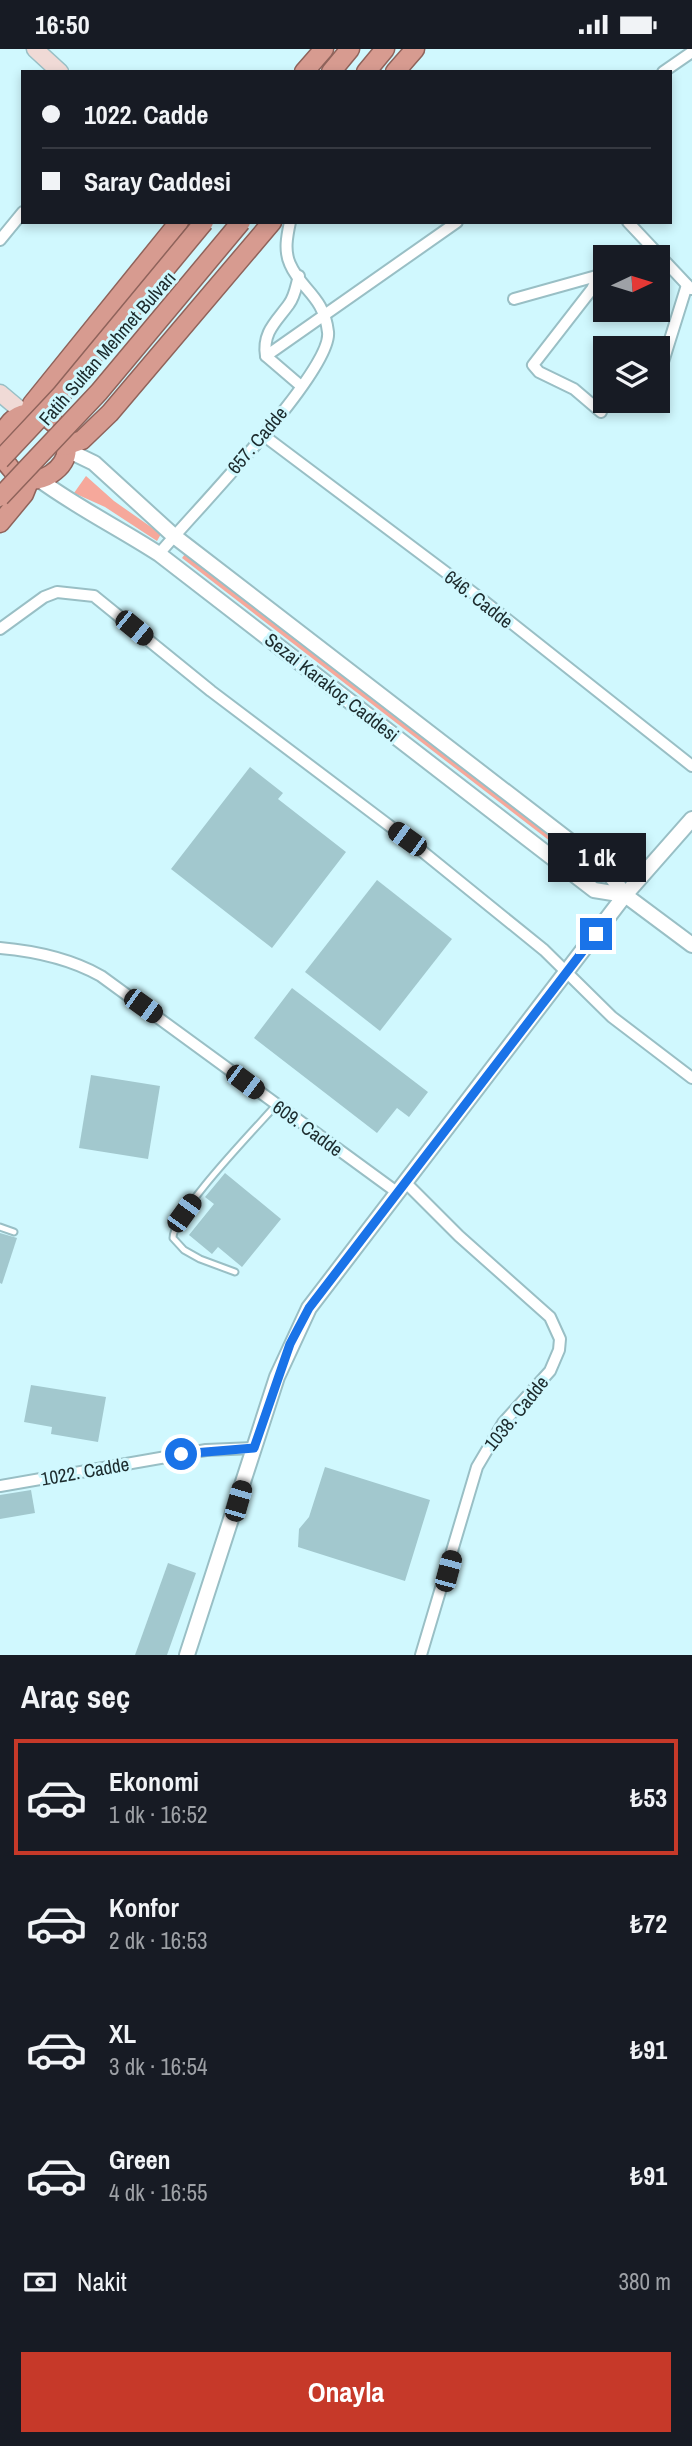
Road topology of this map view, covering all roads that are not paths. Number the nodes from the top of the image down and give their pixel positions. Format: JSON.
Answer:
{"nodes":[{"id":1,"x":35,"y":49,"type":"edge"},
{"id":2,"x":324,"y":49,"type":"edge"},
{"id":3,"x":350,"y":49,"type":"edge"},
{"id":4,"x":385,"y":49,"type":"edge"},
{"id":5,"x":415,"y":49,"type":"edge"},
{"id":6,"x":692,"y":53,"type":"edge"},
{"id":7,"x":58,"y":70,"type":"edge"},
{"id":8,"x":306,"y":70,"type":"edge"},
{"id":9,"x":333,"y":70,"type":"edge"},
{"id":10,"x":368,"y":70,"type":"edge"},
{"id":11,"x":397,"y":70,"type":"edge"},
{"id":12,"x":666,"y":70,"type":"edge"},
{"id":13,"x":21,"y":214,"type":"edge"},
{"id":14,"x":176,"y":224,"type":"edge"},
{"id":15,"x":202,"y":224,"type":"edge"},
{"id":16,"x":239,"y":224,"type":"edge"},
{"id":17,"x":270,"y":224,"type":"edge"},
{"id":18,"x":290,"y":224,"type":"edge"},
{"id":19,"x":454,"y":224,"type":"edge"},
{"id":20,"x":630,"y":224,"type":"edge"},
{"id":21,"x":0,"y":240,"type":"edge"},
{"id":22,"x":648,"y":245,"type":"edge"},
{"id":23,"x":670,"y":268,"type":"edge"},
{"id":24,"x":299,"y":277,"type":"junction"},
{"id":25,"x":593,"y":277,"type":"edge"},
{"id":26,"x":689,"y":287,"type":"edge"},
{"id":27,"x":593,"y":288,"type":"edge"},
{"id":28,"x":514,"y":299,"type":"dead end"},
{"id":29,"x":325,"y":314,"type":"junction"},
{"id":30,"x":670,"y":343,"type":"edge"},
{"id":31,"x":266,"y":356,"type":"junction"},
{"id":32,"x":301,"y":386,"type":"junction"},
{"id":33,"x":0,"y":393,"type":"edge"},
{"id":34,"x":593,"y":405,"type":"edge"},
{"id":35,"x":27,"y":414,"type":"junction"},
{"id":36,"x":263,"y":436,"type":"junction"},
{"id":37,"x":0,"y":447,"type":"edge"},
{"id":38,"x":65,"y":447,"type":"junction"},
{"id":39,"x":0,"y":460,"type":"edge"},
{"id":40,"x":34,"y":479,"type":"junction"},
{"id":41,"x":0,"y":497,"type":"edge"},
{"id":42,"x":0,"y":523,"type":"edge"},
{"id":43,"x":174,"y":536,"type":"junction"},
{"id":44,"x":159,"y":554,"type":"junction"},
{"id":45,"x":0,"y":629,"type":"edge"},
{"id":46,"x":692,"y":766,"type":"edge"},
{"id":47,"x":692,"y":819,"type":"edge"},
{"id":48,"x":625,"y":895,"type":"junction"},
{"id":49,"x":692,"y":946,"type":"edge"},
{"id":50,"x":0,"y":948,"type":"edge"},
{"id":51,"x":566,"y":973,"type":"junction"},
{"id":52,"x":692,"y":1078,"type":"edge"},
{"id":53,"x":276,"y":1105,"type":"junction"},
{"id":54,"x":402,"y":1188,"type":"junction"},
{"id":55,"x":0,"y":1227,"type":"edge"},
{"id":56,"x":13,"y":1232,"type":"dead end"},
{"id":57,"x":235,"y":1272,"type":"dead end"},
{"id":58,"x":559,"y":1332,"type":"joint"},
{"id":59,"x":254,"y":1448,"type":"junction"},
{"id":60,"x":0,"y":1486,"type":"edge"},
{"id":61,"x":187,"y":1655,"type":"edge"},
{"id":62,"x":421,"y":1655,"type":"edge"}],
"edges":[{"from":1,"to":7,"type":"main road"},
{"from":2,"to":8,"type":"highway"},
{"from":3,"to":9,"type":"highway"},
{"from":4,"to":10,"type":"highway"},
{"from":5,"to":11,"type":"highway"},
{"from":6,"to":12,"type":"street"},
{"from":13,"to":21,"type":"street"},
{"from":14,"to":35,"type":"highway"},
{"from":15,"to":39,"type":"highway","name":"Fatih Sultan Mehmet Bulvarı","bridge":true},
{"from":16,"to":41,"type":"highway","name":"Fatih Sultan Mehmet Bulvarı","bridge":true},
{"from":17,"to":38,"type":"highway"},
{"from":18,"to":24,"type":"street"},
{"from":19,"to":29,"type":"street"},
{"from":20,"to":22,"type":"street"},
{"from":23,"to":26,"type":"street"},
{"from":24,"to":29,"type":"street"},
{"from":24,"to":31,"type":"street"},
{"from":25,"to":28,"type":"street"},
{"from":26,"to":30,"type":"street"},
{"from":27,"to":34,"type":"street"},
{"from":29,"to":31,"type":"street"},
{"from":29,"to":32,"type":"street","name":"657. Cadde"},
{"from":31,"to":32,"type":"street"},
{"from":32,"to":36,"type":"street","name":"657. Cadde"},
{"from":33,"to":35,"type":"main road"},
{"from":35,"to":37,"type":"highway"},
{"from":35,"to":38,"type":"highway"},
{"from":36,"to":43,"type":"street","name":"657. Cadde"},
{"from":36,"to":46,"type":"street","name":"646. Cadde"},
{"from":37,"to":40,"type":"highway"},
{"from":38,"to":40,"type":"highway"},
{"from":38,"to":43,"type":"street","name":"Sezai Karakoç Caddesi"},
{"from":40,"to":42,"type":"highway"},
{"from":40,"to":44,"type":"street","name":"Sezai Karakoç Caddesi"},
{"from":43,"to":44,"type":"street","name":"657. Cadde"},
{"from":43,"to":48,"type":"street","name":"Sezai Karakoç Caddesi"},
{"from":44,"to":48,"type":"street","name":"Sezai Karakoç Caddesi"},
{"from":45,"to":51,"type":"street"},
{"from":47,"to":48,"type":"street"},
{"from":48,"to":49,"type":"street","name":"Sezai Karakoç Caddesi"},
{"from":48,"to":51,"type":"street"},
{"from":50,"to":53,"type":"street","name":"609. Cadde"},
{"from":51,"to":52,"type":"street"},
{"from":51,"to":54,"type":"street"},
{"from":53,"to":54,"type":"street","name":"609. Cadde"},
{"from":53,"to":57,"type":"lane"},
{"from":54,"to":58,"type":"street","name":"609. Cadde"},
{"from":54,"to":59,"type":"street"},
{"from":55,"to":56,"type":"lane"},
{"from":58,"to":62,"type":"street","name":"1038. Cadde"},
{"from":59,"to":60,"type":"street","name":"1022. Cadde"},
{"from":59,"to":61,"type":"street"}]}
